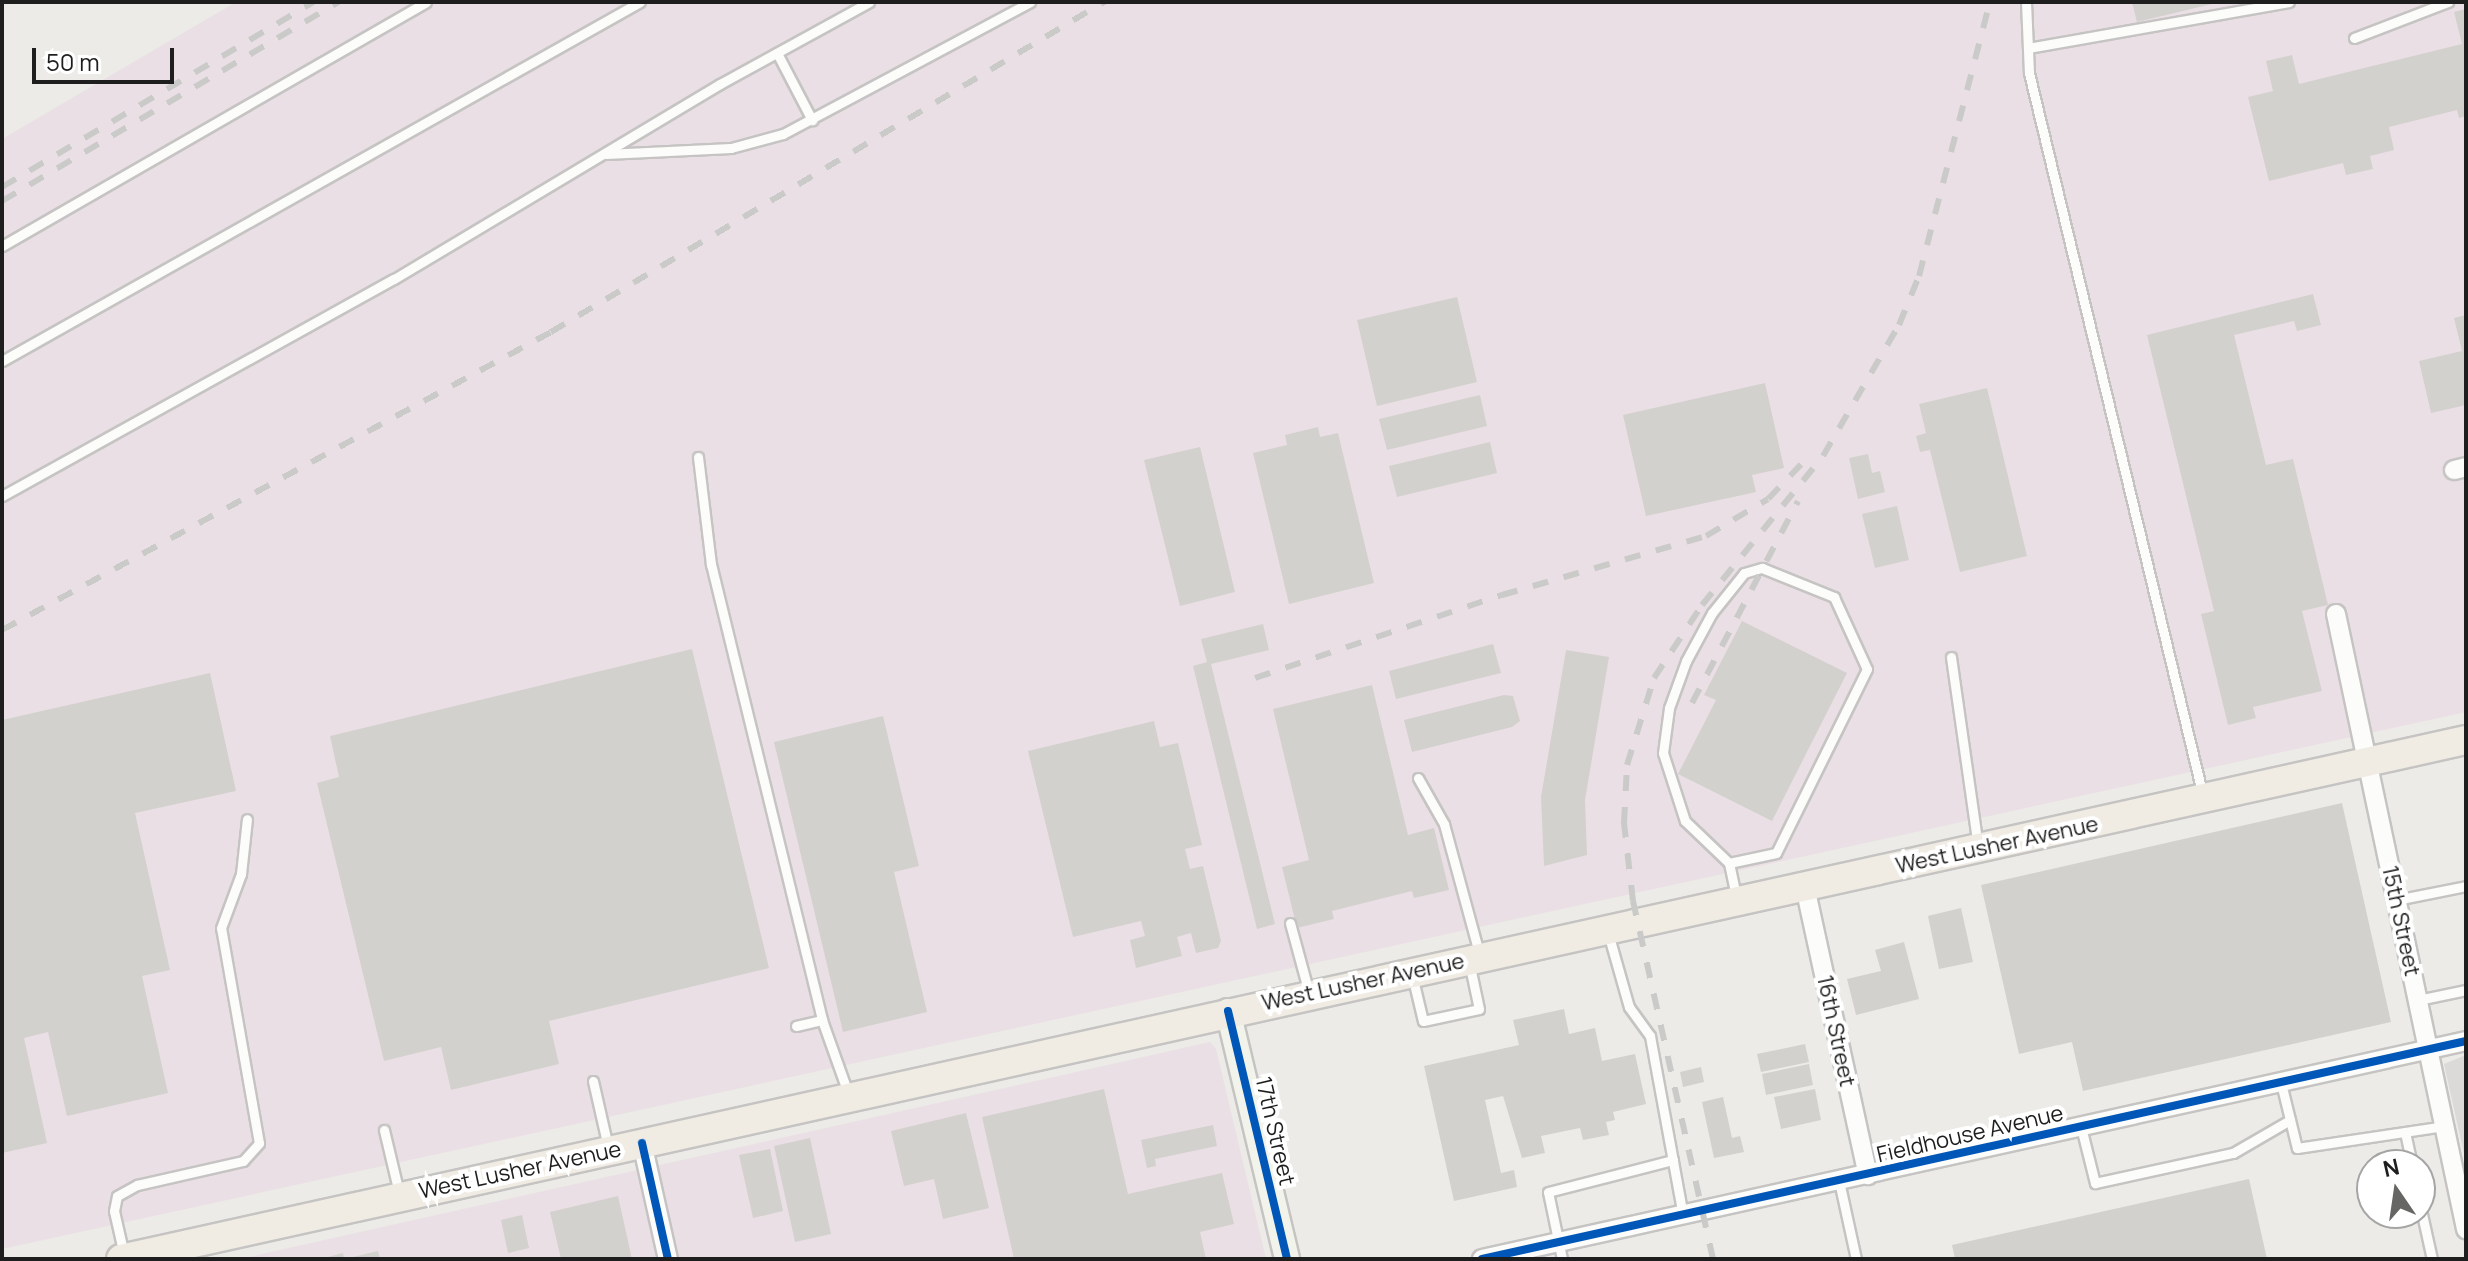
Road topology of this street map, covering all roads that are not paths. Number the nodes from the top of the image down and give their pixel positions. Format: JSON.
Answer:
{"nodes":[{"id":1,"x":426,"y":2,"type":"edge"},
{"id":2,"x":640,"y":2,"type":"edge"},
{"id":3,"x":869,"y":2,"type":"edge"},
{"id":4,"x":1030,"y":2,"type":"edge"},
{"id":5,"x":2026,"y":2,"type":"edge"},
{"id":6,"x":2289,"y":2,"type":"edge"},
{"id":7,"x":2448,"y":2,"type":"edge"},
{"id":8,"x":2354,"y":38,"type":"dead end"},
{"id":9,"x":2028,"y":48,"type":"junction"},
{"id":10,"x":777,"y":53,"type":"junction"},
{"id":11,"x":812,"y":120,"type":"junction"},
{"id":12,"x":603,"y":154,"type":"junction"},
{"id":13,"x":2,"y":246,"type":"edge"},
{"id":14,"x":2,"y":361,"type":"edge"},
{"id":15,"x":698,"y":457,"type":"dead end"},
{"id":16,"x":2,"y":496,"type":"edge"},
{"id":17,"x":2336,"y":614,"type":"dead end"},
{"id":18,"x":1951,"y":657,"type":"dead end"},
{"id":19,"x":2466,"y":740,"type":"edge"},
{"id":20,"x":2366,"y":763,"type":"junction"},
{"id":21,"x":1418,"y":778,"type":"dead end"},
{"id":22,"x":2204,"y":799,"type":"junction"},
{"id":23,"x":247,"y":819,"type":"dead end"},
{"id":24,"x":1979,"y":849,"type":"junction"},
{"id":25,"x":1729,"y":863,"type":"junction"},
{"id":26,"x":2466,"y":886,"type":"edge"},
{"id":27,"x":1805,"y":887,"type":"junction"},
{"id":28,"x":2396,"y":900,"type":"junction"},
{"id":29,"x":1738,"y":904,"type":"junction"},
{"id":30,"x":1290,"y":923,"type":"dead end"},
{"id":31,"x":1607,"y":929,"type":"junction"},
{"id":32,"x":1474,"y":958,"type":"junction"},
{"id":33,"x":1411,"y":972,"type":"junction"},
{"id":34,"x":2466,"y":990,"type":"edge"},
{"id":35,"x":1310,"y":993,"type":"junction"},
{"id":36,"x":2418,"y":1000,"type":"junction"},
{"id":37,"x":1228,"y":1011,"type":"junction"},
{"id":38,"x":822,"y":1020,"type":"junction"},
{"id":39,"x":796,"y":1026,"type":"dead end"},
{"id":40,"x":2466,"y":1041,"type":"edge"},
{"id":41,"x":2429,"y":1050,"type":"junction"},
{"id":42,"x":593,"y":1081,"type":"dead end"},
{"id":43,"x":2281,"y":1083,"type":"junction"},
{"id":44,"x":849,"y":1097,"type":"junction"},
{"id":45,"x":2290,"y":1120,"type":"junction"},
{"id":46,"x":2445,"y":1126,"type":"junction"},
{"id":47,"x":2081,"y":1127,"type":"junction"},
{"id":48,"x":384,"y":1130,"type":"dead end"},
{"id":49,"x":2405,"y":1132,"type":"junction"},
{"id":50,"x":642,"y":1143,"type":"junction"},
{"id":51,"x":2409,"y":1149,"type":"edge"},
{"id":52,"x":608,"y":1151,"type":"junction"},
{"id":53,"x":1673,"y":1160,"type":"junction"},
{"id":54,"x":1868,"y":1175,"type":"junction"},
{"id":55,"x":1839,"y":1181,"type":"junction"},
{"id":56,"x":2462,"y":1195,"type":"edge"},
{"id":57,"x":400,"y":1197,"type":"junction"},
{"id":58,"x":1683,"y":1215,"type":"junction"},
{"id":59,"x":2425,"y":1229,"type":"edge"},
{"id":60,"x":2466,"y":1229,"type":"edge"},
{"id":61,"x":1560,"y":1251,"type":"edge"},
{"id":62,"x":170,"y":1254,"type":"edge"},
{"id":63,"x":123,"y":1259,"type":"edge"},
{"id":64,"x":668,"y":1259,"type":"edge"},
{"id":65,"x":1287,"y":1259,"type":"edge"},
{"id":66,"x":1482,"y":1259,"type":"edge"},
{"id":67,"x":1856,"y":1259,"type":"edge"},
{"id":68,"x":2432,"y":1259,"type":"edge"}],
"edges":[{"from":1,"to":13,"type":"lane"},
{"from":2,"to":14,"type":"lane"},
{"from":3,"to":10,"type":"lane"},
{"from":4,"to":11,"type":"lane"},
{"from":5,"to":9,"type":"lane"},
{"from":6,"to":9,"type":"lane"},
{"from":7,"to":8,"type":"lane"},
{"from":9,"to":22,"type":"lane"},
{"from":10,"to":11,"type":"lane"},
{"from":10,"to":12,"type":"lane"},
{"from":11,"to":12,"type":"lane"},
{"from":12,"to":16,"type":"lane"},
{"from":15,"to":38,"type":"lane"},
{"from":17,"to":20,"type":"street","name":"15th Street"},
{"from":18,"to":24,"type":"lane"},
{"from":19,"to":20,"type":"main road","name":"West Lusher Avenue"},
{"from":20,"to":22,"type":"main road","name":"West Lusher Avenue"},
{"from":20,"to":28,"type":"street","name":"15th Street"},
{"from":21,"to":32,"type":"lane"},
{"from":22,"to":24,"type":"main road","name":"West Lusher Avenue"},
{"from":23,"to":63,"type":"lane"},
{"from":24,"to":27,"type":"main road","name":"West Lusher Avenue"},
{"from":25,"to":25,"type":"lane"},
{"from":25,"to":29,"type":"lane"},
{"from":26,"to":28,"type":"lane"},
{"from":27,"to":29,"type":"main road","name":"West Lusher Avenue"},
{"from":27,"to":54,"type":"street","name":"16th Street"},
{"from":28,"to":36,"type":"street","name":"15th Street"},
{"from":29,"to":31,"type":"main road","name":"West Lusher Avenue"},
{"from":30,"to":35,"type":"lane"},
{"from":31,"to":32,"type":"main road","name":"West Lusher Avenue"},
{"from":31,"to":53,"type":"lane"},
{"from":32,"to":33,"type":"main road","name":"West Lusher Avenue"},
{"from":32,"to":33,"type":"lane"},
{"from":33,"to":35,"type":"main road","name":"West Lusher Avenue"},
{"from":34,"to":36,"type":"lane"},
{"from":35,"to":37,"type":"main road","name":"West Lusher Avenue"},
{"from":36,"to":41,"type":"street","name":"15th Street"},
{"from":37,"to":44,"type":"main road","name":"West Lusher Avenue"},
{"from":37,"to":65,"type":"street","name":"17th Street"},
{"from":38,"to":39,"type":"lane"},
{"from":38,"to":44,"type":"lane"},
{"from":40,"to":41,"type":"street","name":"Fieldhouse Avenue"},
{"from":41,"to":43,"type":"street","name":"Fieldhouse Avenue"},
{"from":41,"to":46,"type":"street","name":"15th Street"},
{"from":42,"to":52,"type":"lane"},
{"from":43,"to":45,"type":"lane"},
{"from":43,"to":47,"type":"street","name":"Fieldhouse Avenue"},
{"from":44,"to":50,"type":"main road","name":"West Lusher Avenue"},
{"from":45,"to":47,"type":"lane"},
{"from":45,"to":49,"type":"lane"},
{"from":46,"to":49,"type":"lane"},
{"from":46,"to":56,"type":"street","name":"15th Street"},
{"from":47,"to":54,"type":"street","name":"Fieldhouse Avenue"},
{"from":48,"to":57,"type":"lane"},
{"from":49,"to":51,"type":"lane"},
{"from":50,"to":52,"type":"main road","name":"West Lusher Avenue"},
{"from":50,"to":64,"type":"street"},
{"from":52,"to":57,"type":"main road","name":"West Lusher Avenue"},
{"from":53,"to":58,"type":"lane"},
{"from":53,"to":61,"type":"lane"},
{"from":54,"to":55,"type":"street","name":"Fieldhouse Avenue"},
{"from":55,"to":58,"type":"street","name":"Fieldhouse Avenue"},
{"from":55,"to":67,"type":"lane"},
{"from":56,"to":60,"type":"street","name":"15th Street"},
{"from":57,"to":62,"type":"main road","name":"West Lusher Avenue"},
{"from":58,"to":61,"type":"street","name":"Fieldhouse Avenue"},
{"from":59,"to":68,"type":"lane"},
{"from":61,"to":66,"type":"street","name":"Fieldhouse Avenue"},
{"from":62,"to":63,"type":"main road","name":"West Lusher Avenue"}]}
